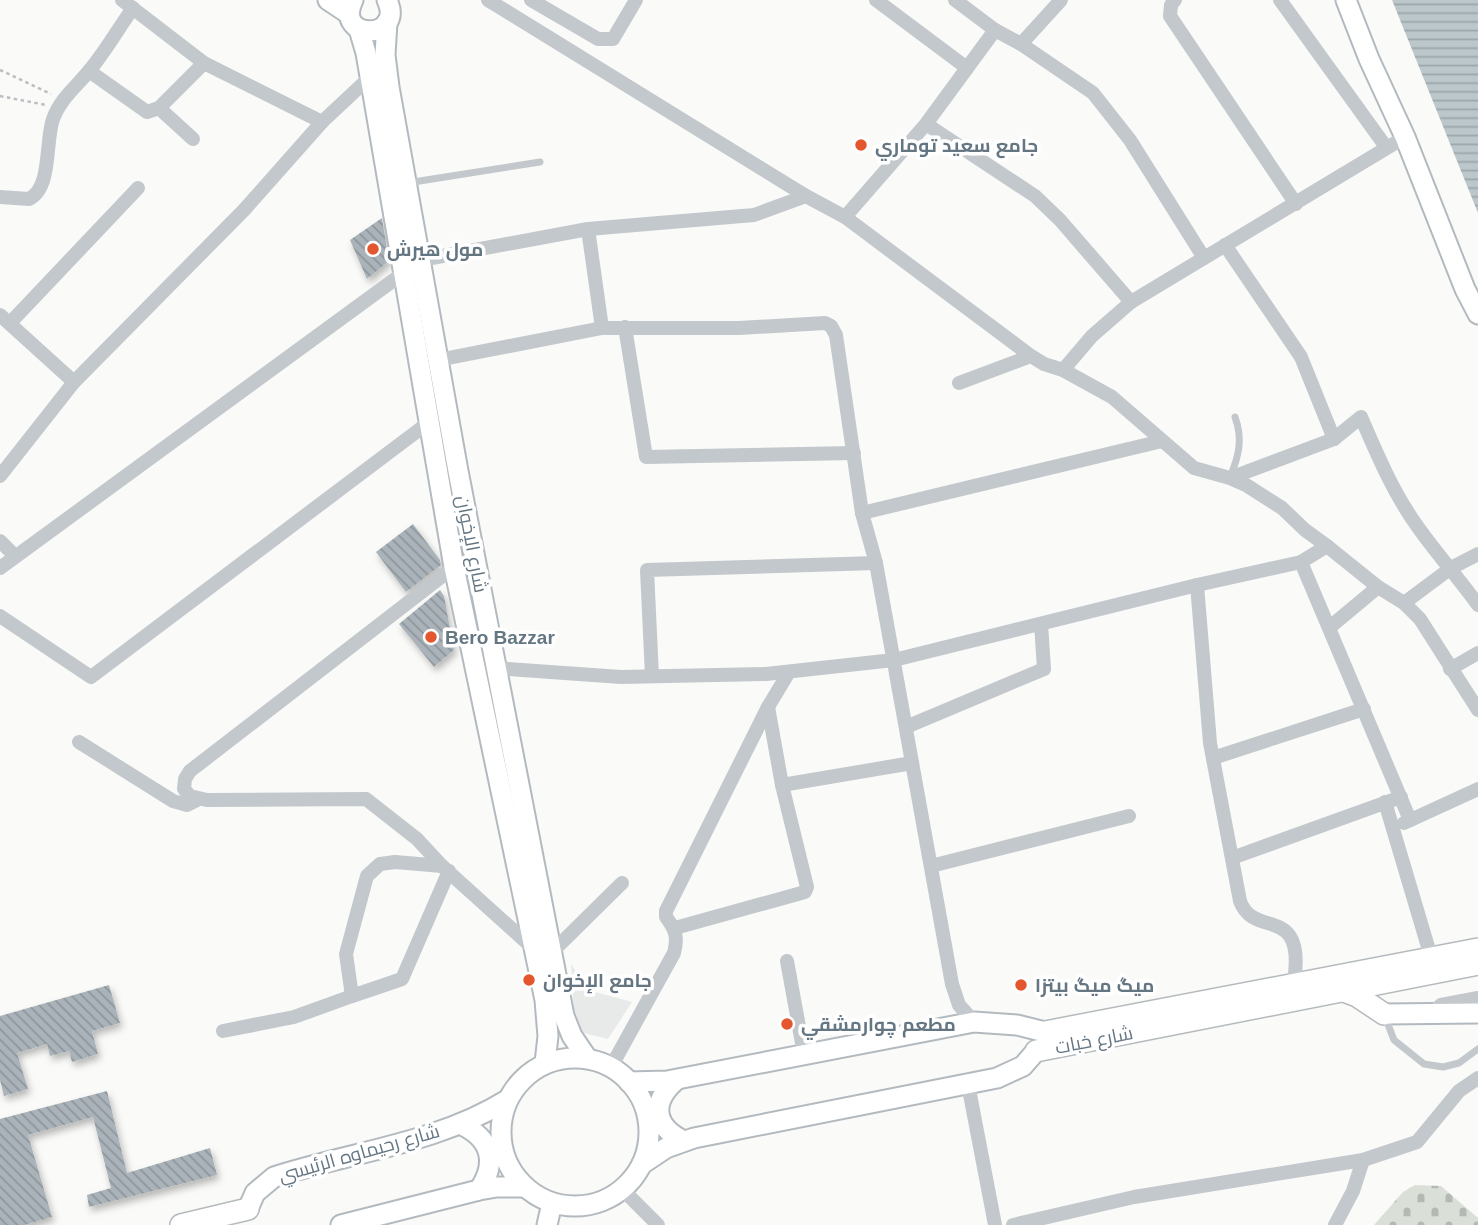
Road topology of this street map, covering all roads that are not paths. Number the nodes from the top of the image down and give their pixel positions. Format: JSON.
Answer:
{"nodes":[{"id":1,"x":328,"y":0,"type":"edge"},
{"id":2,"x":488,"y":0,"type":"edge"},
{"id":3,"x":531,"y":0,"type":"edge"},
{"id":4,"x":636,"y":0,"type":"edge"},
{"id":5,"x":876,"y":0,"type":"edge"},
{"id":6,"x":955,"y":0,"type":"edge"},
{"id":7,"x":1061,"y":0,"type":"edge"},
{"id":8,"x":1175,"y":0,"type":"edge"},
{"id":9,"x":1280,"y":0,"type":"edge"},
{"id":10,"x":1346,"y":0,"type":"edge"},
{"id":11,"x":127,"y":4,"type":"edge"},
{"id":12,"x":390,"y":8,"type":"edge"},
{"id":13,"x":354,"y":14,"type":"edge"},
{"id":14,"x":995,"y":30,"type":"junction"},
{"id":15,"x":1021,"y":44,"type":"junction"},
{"id":16,"x":204,"y":63,"type":"junction"},
{"id":17,"x":967,"y":68,"type":"junction"},
{"id":18,"x":89,"y":71,"type":"junction"},
{"id":19,"x":369,"y":78,"type":"junction"},
{"id":20,"x":159,"y":108,"type":"junction"},
{"id":21,"x":322,"y":121,"type":"junction"},
{"id":22,"x":926,"y":124,"type":"junction"},
{"id":23,"x":1405,"y":137,"type":"junction"},
{"id":24,"x":193,"y":139,"type":"dead end"},
{"id":25,"x":1386,"y":147,"type":"junction"},
{"id":26,"x":540,"y":162,"type":"dead end"},
{"id":27,"x":407,"y":183,"type":"junction"},
{"id":28,"x":138,"y":188,"type":"dead end"},
{"id":29,"x":806,"y":196,"type":"junction"},
{"id":30,"x":0,"y":197,"type":"edge"},
{"id":31,"x":1296,"y":204,"type":"junction"},
{"id":32,"x":845,"y":217,"type":"junction"},
{"id":33,"x":588,"y":229,"type":"junction"},
{"id":34,"x":1225,"y":246,"type":"junction"},
{"id":35,"x":1203,"y":258,"type":"junction"},
{"id":36,"x":421,"y":260,"type":"junction"},
{"id":37,"x":402,"y":274,"type":"junction"},
{"id":38,"x":1130,"y":302,"type":"junction"},
{"id":39,"x":1478,"y":314,"type":"edge"},
{"id":40,"x":5,"y":319,"type":"edge"},
{"id":41,"x":625,"y":327,"type":"junction"},
{"id":42,"x":602,"y":328,"type":"junction"},
{"id":43,"x":1031,"y":356,"type":"junction"},
{"id":44,"x":438,"y":360,"type":"junction"},
{"id":45,"x":1063,"y":370,"type":"junction"},
{"id":46,"x":74,"y":382,"type":"junction"},
{"id":47,"x":959,"y":383,"type":"dead end"},
{"id":48,"x":1235,"y":417,"type":"dead end"},
{"id":49,"x":428,"y":423,"type":"junction"},
{"id":50,"x":1334,"y":439,"type":"junction"},
{"id":51,"x":1162,"y":441,"type":"junction"},
{"id":52,"x":854,"y":453,"type":"junction"},
{"id":53,"x":458,"y":471,"type":"junction"},
{"id":54,"x":438,"y":475,"type":"junction"},
{"id":55,"x":0,"y":476,"type":"edge"},
{"id":56,"x":1230,"y":478,"type":"junction"},
{"id":57,"x":862,"y":513,"type":"junction"},
{"id":58,"x":0,"y":541,"type":"edge"},
{"id":59,"x":1327,"y":546,"type":"junction"},
{"id":60,"x":1478,"y":554,"type":"edge"},
{"id":61,"x":15,"y":556,"type":"junction"},
{"id":62,"x":1301,"y":562,"type":"junction"},
{"id":63,"x":876,"y":563,"type":"junction"},
{"id":64,"x":454,"y":567,"type":"junction"},
{"id":65,"x":0,"y":568,"type":"edge"},
{"id":66,"x":1451,"y":568,"type":"junction"},
{"id":67,"x":1197,"y":584,"type":"junction"},
{"id":68,"x":1378,"y":587,"type":"junction"},
{"id":69,"x":1404,"y":603,"type":"junction"},
{"id":70,"x":1478,"y":606,"type":"edge"},
{"id":71,"x":0,"y":616,"type":"edge"},
{"id":72,"x":1041,"y":624,"type":"junction"},
{"id":73,"x":1329,"y":627,"type":"junction"},
{"id":74,"x":1478,"y":653,"type":"edge"},
{"id":75,"x":894,"y":660,"type":"junction"},
{"id":76,"x":495,"y":668,"type":"junction"},
{"id":77,"x":1450,"y":669,"type":"junction"},
{"id":78,"x":789,"y":672,"type":"junction"},
{"id":79,"x":652,"y":676,"type":"junction"},
{"id":80,"x":768,"y":708,"type":"junction"},
{"id":81,"x":1364,"y":709,"type":"junction"},
{"id":82,"x":1478,"y":710,"type":"edge"},
{"id":83,"x":906,"y":727,"type":"junction"},
{"id":84,"x":79,"y":742,"type":"dead end"},
{"id":85,"x":1213,"y":758,"type":"junction"},
{"id":86,"x":912,"y":763,"type":"junction"},
{"id":87,"x":782,"y":785,"type":"junction"},
{"id":88,"x":1478,"y":789,"type":"edge"},
{"id":89,"x":1401,"y":797,"type":"junction"},
{"id":90,"x":199,"y":799,"type":"junction"},
{"id":91,"x":1385,"y":802,"type":"junction"},
{"id":92,"x":1129,"y":816,"type":"dead end"},
{"id":93,"x":1410,"y":820,"type":"junction"},
{"id":94,"x":1393,"y":828,"type":"junction"},
{"id":95,"x":1232,"y":858,"type":"junction"},
{"id":96,"x":931,"y":866,"type":"junction"},
{"id":97,"x":446,"y":869,"type":"junction"},
{"id":98,"x":622,"y":883,"type":"dead end"},
{"id":99,"x":675,"y":928,"type":"junction"},
{"id":100,"x":1478,"y":949,"type":"edge"},
{"id":101,"x":544,"y":951,"type":"junction"},
{"id":102,"x":1431,"y":957,"type":"junction"},
{"id":103,"x":787,"y":961,"type":"dead end"},
{"id":104,"x":1478,"y":964,"type":"edge"},
{"id":105,"x":1397,"y":981,"type":"junction"},
{"id":106,"x":1294,"y":982,"type":"junction"},
{"id":107,"x":1344,"y":991,"type":"junction"},
{"id":108,"x":352,"y":996,"type":"junction"},
{"id":109,"x":1478,"y":998,"type":"edge"},
{"id":110,"x":1478,"y":1013,"type":"edge"},
{"id":111,"x":1390,"y":1014,"type":"junction"},
{"id":112,"x":1432,"y":1014,"type":"junction"},
{"id":113,"x":974,"y":1022,"type":"junction"},
{"id":114,"x":568,"y":1028,"type":"junction"},
{"id":115,"x":223,"y":1031,"type":"dead end"},
{"id":116,"x":1045,"y":1031,"type":"joint"},
{"id":117,"x":548,"y":1036,"type":"junction"},
{"id":118,"x":1478,"y":1049,"type":"edge"},
{"id":119,"x":1036,"y":1051,"type":"joint"},
{"id":120,"x":804,"y":1054,"type":"junction"},
{"id":121,"x":587,"y":1058,"type":"junction"},
{"id":122,"x":545,"y":1063,"type":"junction"},
{"id":123,"x":611,"y":1067,"type":"junction"},
{"id":124,"x":1478,"y":1078,"type":"edge"},
{"id":125,"x":676,"y":1080,"type":"junction"},
{"id":126,"x":629,"y":1082,"type":"junction"},
{"id":127,"x":968,"y":1084,"type":"junction"},
{"id":128,"x":507,"y":1100,"type":"junction"},
{"id":129,"x":460,"y":1124,"type":"junction"},
{"id":130,"x":684,"y":1141,"type":"junction"},
{"id":131,"x":1363,"y":1160,"type":"junction"},
{"id":132,"x":642,"y":1164,"type":"junction"},
{"id":133,"x":525,"y":1187,"type":"junction"},
{"id":134,"x":622,"y":1189,"type":"junction"},
{"id":135,"x":479,"y":1190,"type":"junction"},
{"id":136,"x":552,"y":1203,"type":"junction"},
{"id":137,"x":248,"y":1209,"type":"joint"},
{"id":138,"x":181,"y":1225,"type":"edge"},
{"id":139,"x":341,"y":1225,"type":"edge"},
{"id":140,"x":547,"y":1225,"type":"edge"},
{"id":141,"x":658,"y":1225,"type":"edge"},
{"id":142,"x":995,"y":1225,"type":"edge"},
{"id":143,"x":1013,"y":1225,"type":"edge"},
{"id":144,"x":1335,"y":1225,"type":"edge"}],
"edges":[{"from":1,"to":13,"type":"main road"},
{"from":2,"to":29,"type":"street"},
{"from":3,"to":4,"type":"street"},
{"from":5,"to":17,"type":"street"},
{"from":6,"to":14,"type":"street"},
{"from":7,"to":15,"type":"street"},
{"from":8,"to":31,"type":"street"},
{"from":9,"to":25,"type":"street"},
{"from":10,"to":23,"type":"main road"},
{"from":11,"to":16,"type":"street"},
{"from":11,"to":18,"type":"street"},
{"from":12,"to":13,"type":"main road"},
{"from":12,"to":27,"type":"main road","name":"شارع الإخوان"},
{"from":13,"to":19,"type":"main road"},
{"from":14,"to":15,"type":"street"},
{"from":14,"to":17,"type":"street"},
{"from":15,"to":35,"type":"street"},
{"from":16,"to":20,"type":"street"},
{"from":16,"to":21,"type":"street"},
{"from":17,"to":22,"type":"street"},
{"from":18,"to":20,"type":"street"},
{"from":18,"to":30,"type":"street"},
{"from":19,"to":21,"type":"street"},
{"from":19,"to":37,"type":"main road"},
{"from":20,"to":24,"type":"street"},
{"from":21,"to":46,"type":"street"},
{"from":22,"to":32,"type":"street"},
{"from":22,"to":38,"type":"street"},
{"from":23,"to":25,"type":"street"},
{"from":23,"to":39,"type":"main road"},
{"from":25,"to":31,"type":"street"},
{"from":26,"to":27,"type":"lane"},
{"from":27,"to":36,"type":"main road","name":"شارع الإخوان"},
{"from":28,"to":40,"type":"street"},
{"from":29,"to":32,"type":"street"},
{"from":29,"to":33,"type":"street"},
{"from":31,"to":34,"type":"street"},
{"from":32,"to":43,"type":"street"},
{"from":33,"to":36,"type":"street"},
{"from":33,"to":42,"type":"street"},
{"from":34,"to":35,"type":"street"},
{"from":34,"to":50,"type":"street"},
{"from":35,"to":38,"type":"street"},
{"from":36,"to":44,"type":"main road","name":"شارع الإخوان"},
{"from":37,"to":49,"type":"main road"},
{"from":37,"to":61,"type":"street"},
{"from":38,"to":45,"type":"street"},
{"from":40,"to":46,"type":"street"},
{"from":41,"to":42,"type":"street"},
{"from":41,"to":52,"type":"street"},
{"from":41,"to":52,"type":"street"},
{"from":42,"to":44,"type":"street"},
{"from":43,"to":45,"type":"street"},
{"from":43,"to":47,"type":"street"},
{"from":44,"to":53,"type":"main road","name":"شارع الإخوان"},
{"from":45,"to":51,"type":"street"},
{"from":46,"to":55,"type":"street"},
{"from":48,"to":56,"type":"lane"},
{"from":49,"to":54,"type":"main road"},
{"from":49,"to":71,"type":"street"},
{"from":50,"to":56,"type":"street"},
{"from":50,"to":66,"type":"street"},
{"from":51,"to":56,"type":"street"},
{"from":51,"to":57,"type":"street"},
{"from":52,"to":57,"type":"street"},
{"from":53,"to":54,"type":"main road"},
{"from":53,"to":76,"type":"main road","name":"شارع الإخوان"},
{"from":54,"to":64,"type":"main road"},
{"from":56,"to":59,"type":"street"},
{"from":57,"to":63,"type":"street"},
{"from":58,"to":61,"type":"street"},
{"from":59,"to":62,"type":"street"},
{"from":59,"to":68,"type":"street"},
{"from":60,"to":66,"type":"street"},
{"from":61,"to":65,"type":"street"},
{"from":62,"to":67,"type":"street"},
{"from":62,"to":73,"type":"street"},
{"from":63,"to":75,"type":"street"},
{"from":63,"to":79,"type":"street"},
{"from":64,"to":90,"type":"street"},
{"from":64,"to":101,"type":"main road"},
{"from":66,"to":69,"type":"street"},
{"from":66,"to":70,"type":"street"},
{"from":67,"to":72,"type":"street"},
{"from":67,"to":85,"type":"street"},
{"from":68,"to":69,"type":"street"},
{"from":68,"to":73,"type":"street"},
{"from":69,"to":77,"type":"street"},
{"from":72,"to":75,"type":"street"},
{"from":72,"to":83,"type":"street"},
{"from":73,"to":81,"type":"street"},
{"from":74,"to":77,"type":"street"},
{"from":75,"to":78,"type":"street"},
{"from":75,"to":83,"type":"street"},
{"from":76,"to":79,"type":"street"},
{"from":76,"to":101,"type":"main road","name":"شارع الإخوان"},
{"from":77,"to":82,"type":"street"},
{"from":78,"to":79,"type":"street"},
{"from":78,"to":80,"type":"street"},
{"from":80,"to":87,"type":"street"},
{"from":80,"to":99,"type":"street"},
{"from":81,"to":85,"type":"street"},
{"from":81,"to":89,"type":"street"},
{"from":83,"to":86,"type":"street"},
{"from":84,"to":90,"type":"street"},
{"from":85,"to":95,"type":"street"},
{"from":86,"to":87,"type":"street"},
{"from":86,"to":96,"type":"street"},
{"from":87,"to":99,"type":"street"},
{"from":88,"to":93,"type":"street"},
{"from":89,"to":91,"type":"street"},
{"from":89,"to":93,"type":"street"},
{"from":90,"to":97,"type":"street"},
{"from":91,"to":94,"type":"street"},
{"from":91,"to":95,"type":"street"},
{"from":92,"to":96,"type":"street"},
{"from":93,"to":94,"type":"street"},
{"from":94,"to":102,"type":"street"},
{"from":95,"to":106,"type":"street"},
{"from":96,"to":113,"type":"street"},
{"from":97,"to":101,"type":"street"},
{"from":97,"to":108,"type":"street"},
{"from":97,"to":108,"type":"street"},
{"from":98,"to":101,"type":"street"},
{"from":99,"to":123,"type":"street"},
{"from":100,"to":102,"type":"main road","name":"شارع خبات"},
{"from":101,"to":114,"type":"main road","name":"شارع الإخوان"},
{"from":101,"to":117,"type":"main road"},
{"from":102,"to":106,"type":"main road","name":"شارع خبات"},
{"from":103,"to":120,"type":"street"},
{"from":104,"to":105,"type":"main road","name":"شارع خبات"},
{"from":105,"to":107,"type":"main road","name":"شارع خبات"},
{"from":105,"to":111,"type":"main road"},
{"from":106,"to":116,"type":"main road","name":"شارع خبات"},
{"from":107,"to":111,"type":"main road"},
{"from":107,"to":119,"type":"main road","name":"شارع خبات"},
{"from":108,"to":115,"type":"street"},
{"from":109,"to":112,"type":"street"},
{"from":110,"to":112,"type":"main road"},
{"from":111,"to":112,"type":"main road"},
{"from":111,"to":118,"type":"lane"},
{"from":113,"to":116,"type":"main road","name":"شارع خبات"},
{"from":113,"to":120,"type":"main road","name":"شارع خبات"},
{"from":114,"to":117,"type":"main road"},
{"from":114,"to":121,"type":"main road","name":"شارع الإخوان"},
{"from":117,"to":122,"type":"main road"},
{"from":119,"to":127,"type":"main road","name":"شارع خبات"},
{"from":120,"to":125,"type":"main road","name":"شارع خبات"},
{"from":121,"to":122,"type":"main road"},
{"from":121,"to":123,"type":"main road"},
{"from":122,"to":128,"type":"main road"},
{"from":123,"to":126,"type":"main road"},
{"from":124,"to":131,"type":"street"},
{"from":125,"to":126,"type":"main road","name":"شارع خبات"},
{"from":125,"to":130,"type":"main road"},
{"from":126,"to":132,"type":"main road"},
{"from":127,"to":130,"type":"main road","name":"شارع خبات"},
{"from":127,"to":142,"type":"street"},
{"from":128,"to":129,"type":"main road","name":"شارع رحيماوه الرئيسي"},
{"from":128,"to":133,"type":"main road"},
{"from":129,"to":135,"type":"main road"},
{"from":129,"to":137,"type":"main road","name":"شارع رحيماوه الرئيسي"},
{"from":130,"to":132,"type":"main road","name":"شارع خبات"},
{"from":131,"to":143,"type":"street"},
{"from":131,"to":144,"type":"street"},
{"from":132,"to":134,"type":"main road"},
{"from":133,"to":135,"type":"main road"},
{"from":133,"to":136,"type":"main road"},
{"from":134,"to":136,"type":"main road"},
{"from":134,"to":141,"type":"street"},
{"from":135,"to":139,"type":"main road"},
{"from":136,"to":140,"type":"main road"},
{"from":137,"to":138,"type":"main road","name":"شارع رحيماوه الرئيسي"}]}
